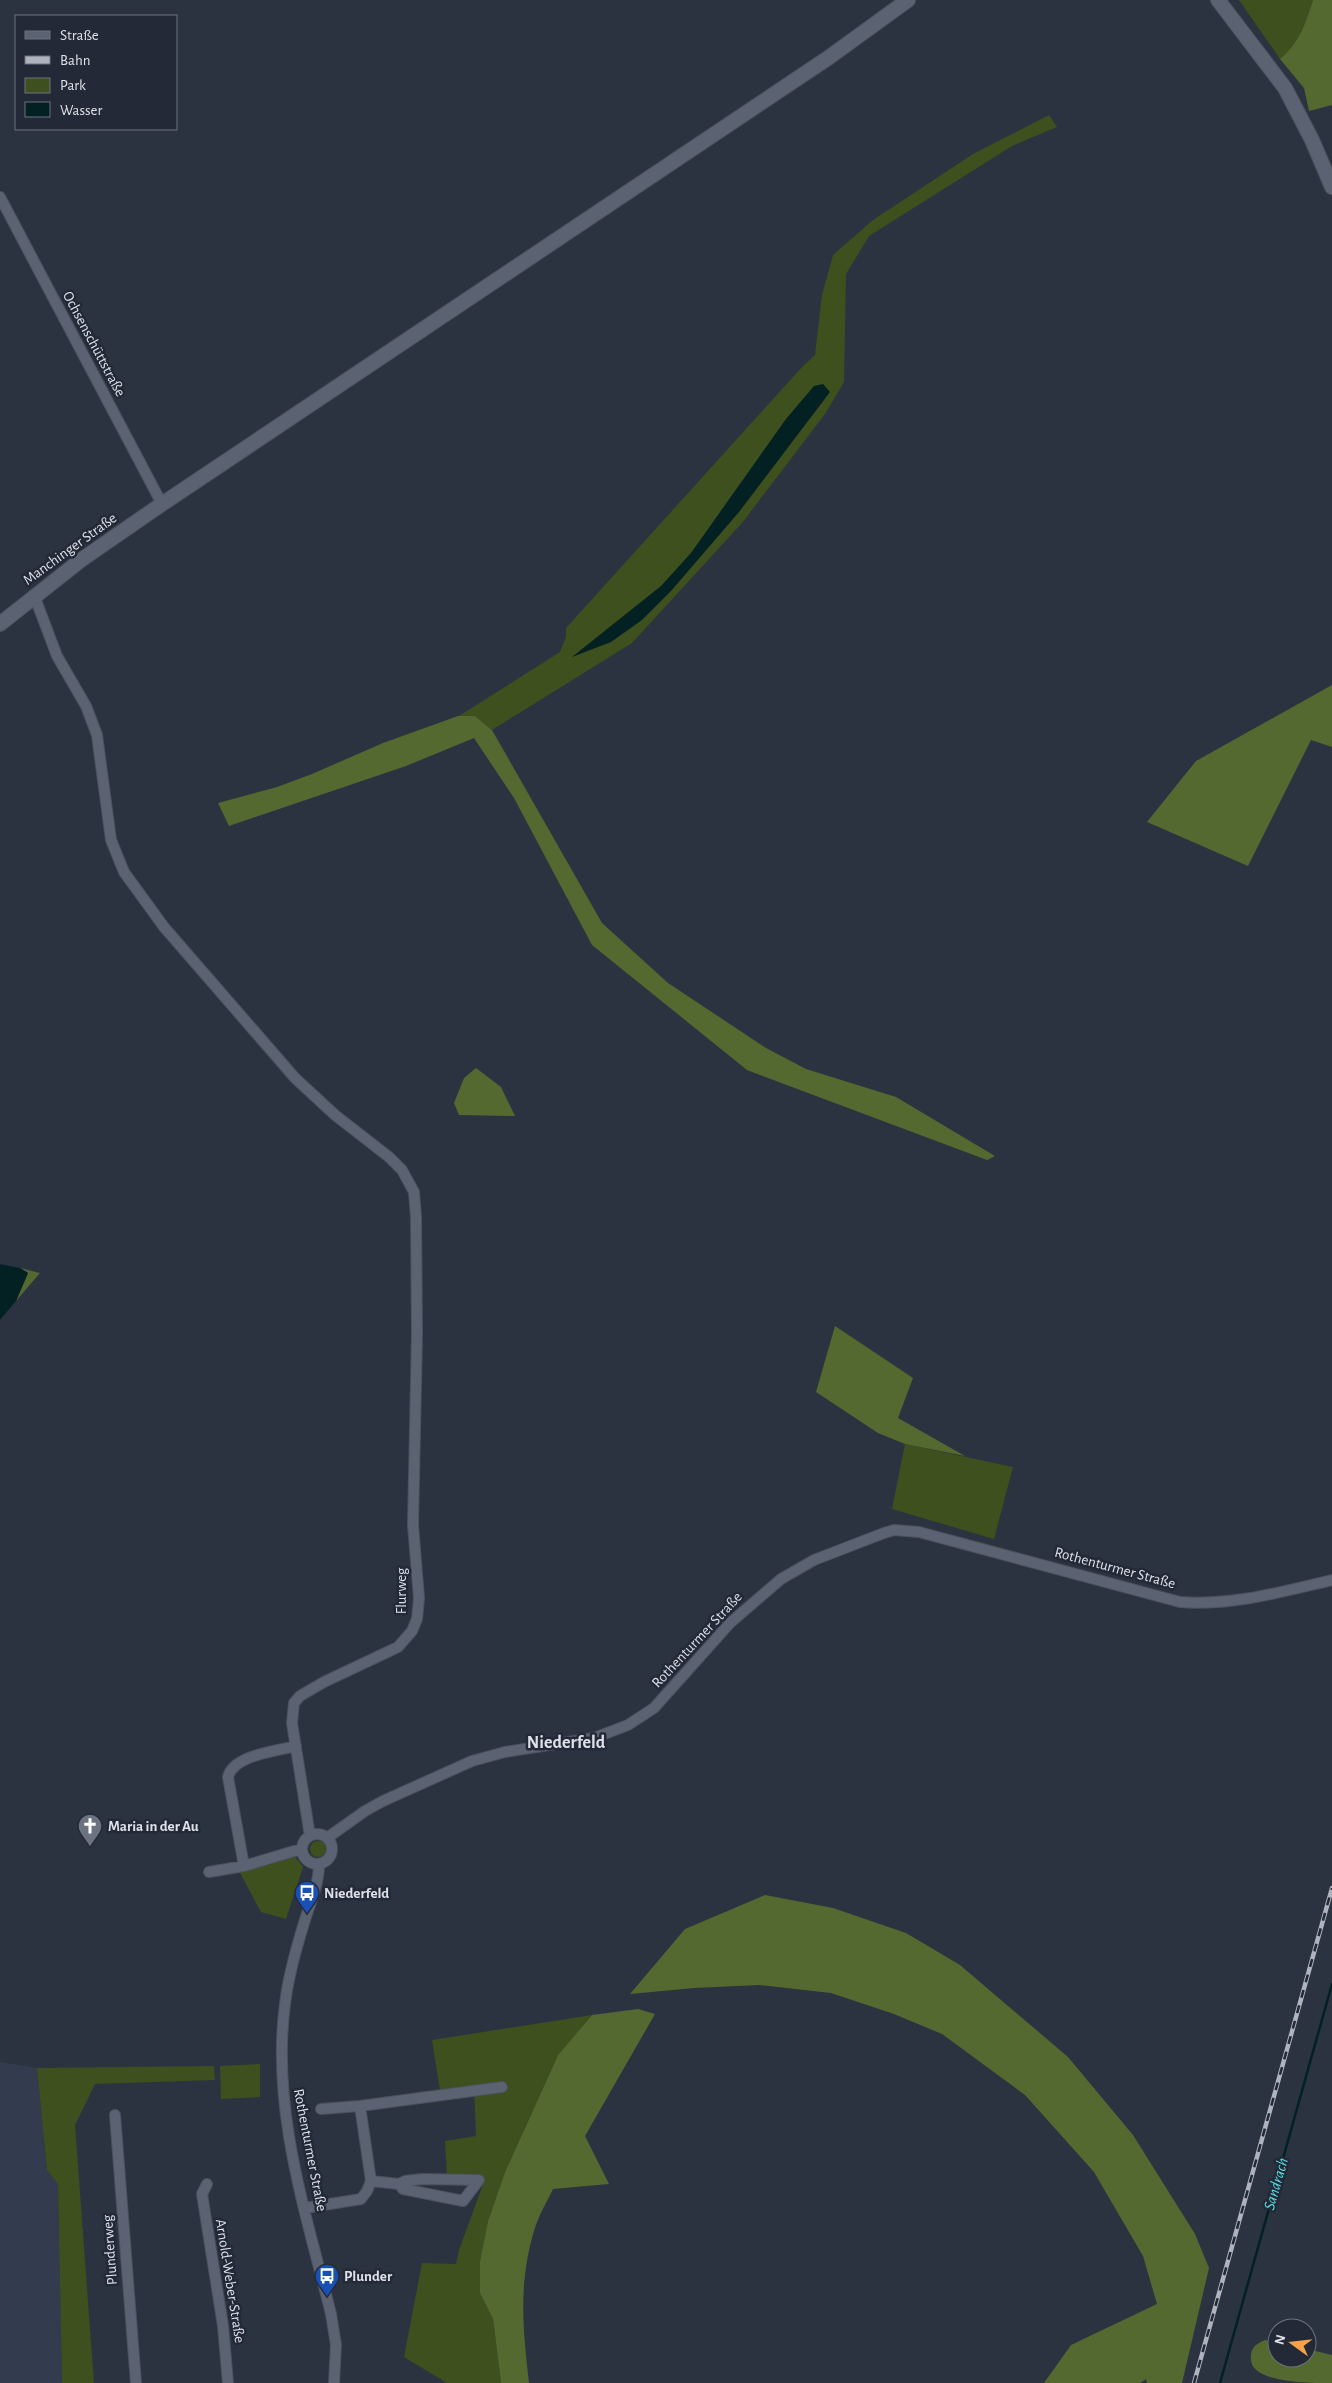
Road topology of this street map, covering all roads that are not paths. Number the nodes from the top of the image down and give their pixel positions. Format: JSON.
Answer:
{"nodes":[{"id":1,"x":908,"y":0,"type":"edge"},
{"id":2,"x":1218,"y":0,"type":"edge"},
{"id":3,"x":1332,"y":187,"type":"edge"},
{"id":4,"x":0,"y":197,"type":"edge"},
{"id":5,"x":162,"y":504,"type":"junction"},
{"id":6,"x":34,"y":595,"type":"junction"},
{"id":7,"x":0,"y":624,"type":"edge"},
{"id":8,"x":1332,"y":1580,"type":"edge"},
{"id":9,"x":296,"y":1746,"type":"junction"},
{"id":10,"x":310,"y":1836,"type":"junction"},
{"id":11,"x":327,"y":1838,"type":"junction"},
{"id":12,"x":301,"y":1849,"type":"junction"},
{"id":13,"x":319,"y":1864,"type":"junction"},
{"id":14,"x":244,"y":1866,"type":"junction"},
{"id":15,"x":209,"y":1872,"type":"dead end"},
{"id":16,"x":502,"y":2087,"type":"dead end"},
{"id":17,"x":360,"y":2106,"type":"junction"},
{"id":18,"x":321,"y":2109,"type":"dead end"},
{"id":19,"x":114,"y":2115,"type":"dead end"},
{"id":20,"x":371,"y":2181,"type":"junction"},
{"id":21,"x":206,"y":2184,"type":"dead end"},
{"id":22,"x":399,"y":2184,"type":"junction"},
{"id":23,"x":305,"y":2208,"type":"junction"},
{"id":24,"x":136,"y":2383,"type":"edge"},
{"id":25,"x":228,"y":2383,"type":"edge"},
{"id":26,"x":334,"y":2383,"type":"edge"}],
"edges":[{"from":1,"to":5,"type":"main road","name":"Manchinger Straße"},
{"from":2,"to":3,"type":"main road"},
{"from":4,"to":5,"type":"street","name":"Ochsenschüttstraße"},
{"from":5,"to":6,"type":"main road","name":"Manchinger Straße"},
{"from":6,"to":7,"type":"main road","name":"Manchinger Straße"},
{"from":6,"to":9,"type":"street","name":"Flurweg"},
{"from":8,"to":11,"type":"street","name":"Rothenturmer Straße"},
{"from":9,"to":10,"type":"street","name":"Flurweg"},
{"from":9,"to":14,"type":"street"},
{"from":10,"to":11,"type":"street"},
{"from":10,"to":12,"type":"street"},
{"from":11,"to":13,"type":"street","name":"Rothenturmer Straße"},
{"from":12,"to":13,"type":"street"},
{"from":12,"to":14,"type":"street"},
{"from":13,"to":23,"type":"street","name":"Rothenturmer Straße"},
{"from":14,"to":15,"type":"street"},
{"from":16,"to":17,"type":"street"},
{"from":17,"to":18,"type":"street"},
{"from":17,"to":20,"type":"street"},
{"from":19,"to":24,"type":"street","name":"Plunderweg"},
{"from":20,"to":22,"type":"street"},
{"from":20,"to":23,"type":"street"},
{"from":21,"to":25,"type":"street","name":"Arnold-Weber-Straße"},
{"from":22,"to":22,"type":"street"},
{"from":23,"to":26,"type":"street","name":"Rothenturmer Straße"}]}
